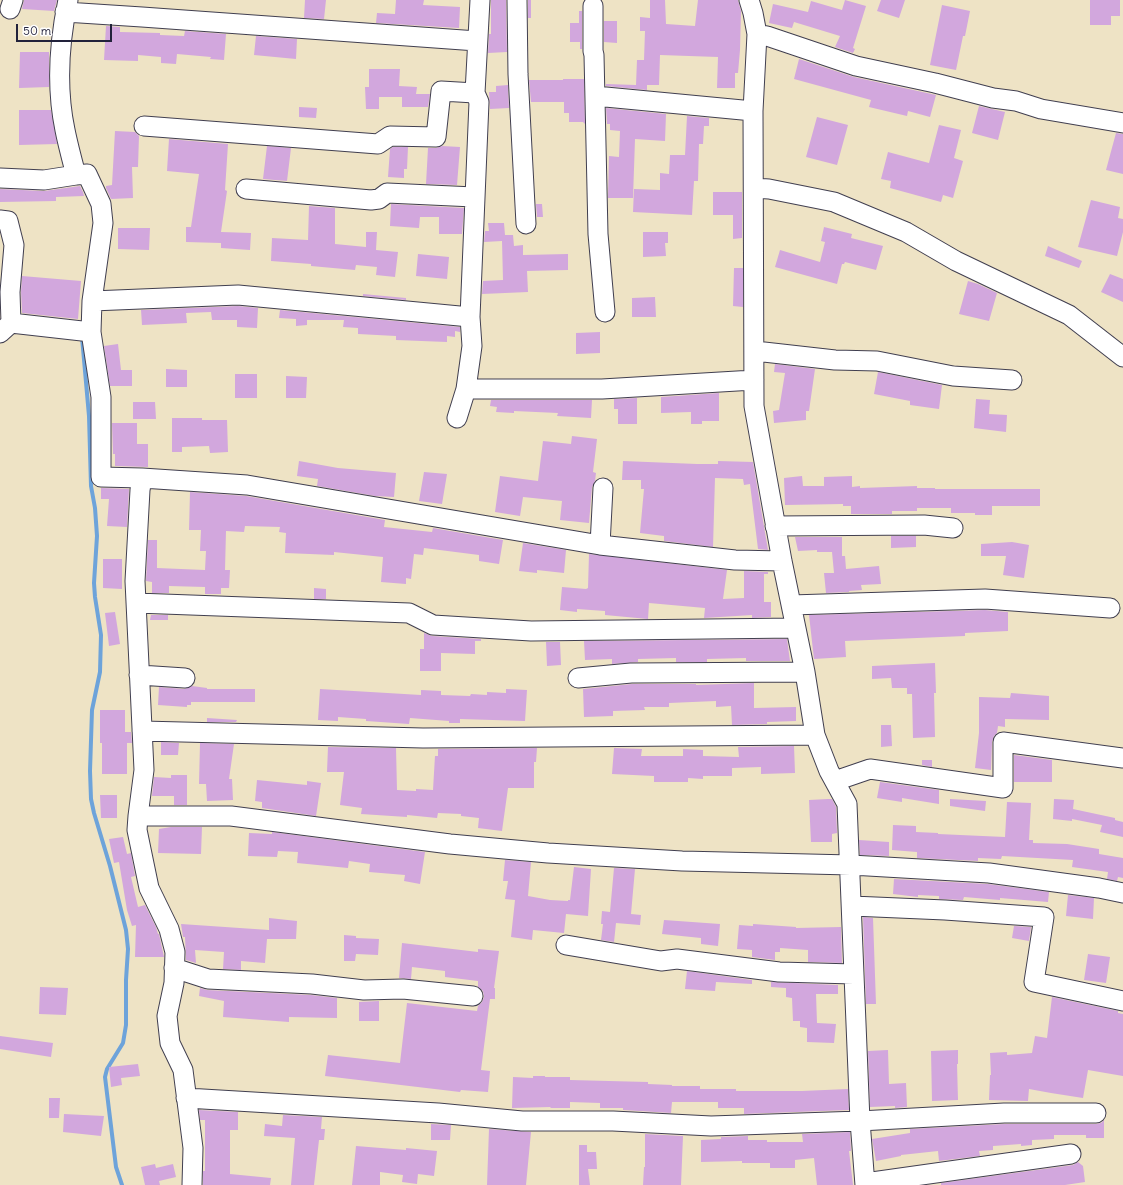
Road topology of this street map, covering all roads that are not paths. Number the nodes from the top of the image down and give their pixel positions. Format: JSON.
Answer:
{"nodes":[{"id":1,"x":480,"y":0,"type":"edge"},
{"id":2,"x":517,"y":0,"type":"edge"},
{"id":3,"x":749,"y":0,"type":"edge"},
{"id":4,"x":66,"y":6,"type":"edge"},
{"id":5,"x":593,"y":6,"type":"dead end"},
{"id":6,"x":757,"y":34,"type":"junction"},
{"id":7,"x":477,"y":41,"type":"junction"},
{"id":8,"x":475,"y":92,"type":"junction"},
{"id":9,"x":595,"y":96,"type":"junction"},
{"id":10,"x":753,"y":111,"type":"junction"},
{"id":11,"x":1123,"y":123,"type":"edge"},
{"id":12,"x":144,"y":126,"type":"dead end"},
{"id":13,"x":76,"y":175,"type":"junction"},
{"id":14,"x":0,"y":178,"type":"edge"},
{"id":15,"x":754,"y":188,"type":"junction"},
{"id":16,"x":246,"y":189,"type":"dead end"},
{"id":17,"x":474,"y":197,"type":"junction"},
{"id":18,"x":4,"y":220,"type":"edge"},
{"id":19,"x":526,"y":224,"type":"dead end"},
{"id":20,"x":92,"y":301,"type":"junction"},
{"id":21,"x":605,"y":312,"type":"dead end"},
{"id":22,"x":470,"y":317,"type":"junction"},
{"id":23,"x":6,"y":328,"type":"edge"},
{"id":24,"x":91,"y":332,"type":"junction"},
{"id":25,"x":755,"y":352,"type":"junction"},
{"id":26,"x":1123,"y":357,"type":"edge"},
{"id":27,"x":754,"y":380,"type":"junction"},
{"id":28,"x":1012,"y":380,"type":"dead end"},
{"id":29,"x":466,"y":389,"type":"junction"},
{"id":30,"x":457,"y":418,"type":"dead end"},
{"id":31,"x":142,"y":478,"type":"junction"},
{"id":32,"x":603,"y":488,"type":"dead end"},
{"id":33,"x":775,"y":526,"type":"junction"},
{"id":34,"x":953,"y":528,"type":"dead end"},
{"id":35,"x":600,"y":545,"type":"junction"},
{"id":36,"x":782,"y":561,"type":"junction"},
{"id":37,"x":136,"y":603,"type":"junction"},
{"id":38,"x":791,"y":605,"type":"junction"},
{"id":39,"x":1110,"y":608,"type":"dead end"},
{"id":40,"x":796,"y":628,"type":"junction"},
{"id":41,"x":805,"y":672,"type":"junction"},
{"id":42,"x":139,"y":675,"type":"junction"},
{"id":43,"x":185,"y":678,"type":"dead end"},
{"id":44,"x":578,"y":678,"type":"dead end"},
{"id":45,"x":142,"y":731,"type":"junction"},
{"id":46,"x":815,"y":735,"type":"junction"},
{"id":47,"x":1123,"y":758,"type":"edge"},
{"id":48,"x":835,"y":782,"type":"junction"},
{"id":49,"x":138,"y":816,"type":"junction"},
{"id":50,"x":850,"y":865,"type":"junction"},
{"id":51,"x":1123,"y":893,"type":"edge"},
{"id":52,"x":852,"y":906,"type":"junction"},
{"id":53,"x":566,"y":945,"type":"dead end"},
{"id":54,"x":174,"y":968,"type":"junction"},
{"id":55,"x":854,"y":974,"type":"junction"},
{"id":56,"x":473,"y":996,"type":"dead end"},
{"id":57,"x":1123,"y":1001,"type":"edge"},
{"id":58,"x":186,"y":1098,"type":"junction"},
{"id":59,"x":1096,"y":1113,"type":"dead end"},
{"id":60,"x":860,"y":1120,"type":"junction"},
{"id":61,"x":1071,"y":1154,"type":"dead end"},
{"id":62,"x":865,"y":1184,"type":"edge"},
{"id":63,"x":192,"y":1185,"type":"edge"}],
"edges":[{"from":1,"to":7,"type":"street"},
{"from":2,"to":19,"type":"street"},
{"from":3,"to":6,"type":"street"},
{"from":4,"to":7,"type":"street"},
{"from":4,"to":13,"type":"street"},
{"from":5,"to":9,"type":"street"},
{"from":6,"to":10,"type":"street"},
{"from":6,"to":11,"type":"street"},
{"from":7,"to":8,"type":"street"},
{"from":8,"to":12,"type":"street"},
{"from":8,"to":17,"type":"street"},
{"from":9,"to":10,"type":"street"},
{"from":9,"to":21,"type":"street"},
{"from":10,"to":15,"type":"street"},
{"from":13,"to":14,"type":"street"},
{"from":13,"to":20,"type":"street"},
{"from":15,"to":25,"type":"street"},
{"from":15,"to":26,"type":"street"},
{"from":16,"to":17,"type":"street"},
{"from":17,"to":22,"type":"street"},
{"from":18,"to":23,"type":"street"},
{"from":20,"to":22,"type":"street"},
{"from":20,"to":24,"type":"street"},
{"from":22,"to":29,"type":"street"},
{"from":23,"to":24,"type":"street"},
{"from":24,"to":31,"type":"street"},
{"from":25,"to":27,"type":"street"},
{"from":25,"to":28,"type":"street"},
{"from":27,"to":29,"type":"street"},
{"from":27,"to":33,"type":"street"},
{"from":29,"to":30,"type":"street"},
{"from":31,"to":35,"type":"street"},
{"from":31,"to":37,"type":"street"},
{"from":32,"to":35,"type":"street"},
{"from":33,"to":34,"type":"street"},
{"from":33,"to":36,"type":"street"},
{"from":35,"to":36,"type":"street"},
{"from":36,"to":38,"type":"street"},
{"from":37,"to":40,"type":"street"},
{"from":37,"to":42,"type":"street"},
{"from":38,"to":39,"type":"street"},
{"from":38,"to":40,"type":"street"},
{"from":40,"to":41,"type":"street"},
{"from":41,"to":44,"type":"street"},
{"from":41,"to":46,"type":"street"},
{"from":42,"to":43,"type":"street"},
{"from":42,"to":45,"type":"street"},
{"from":45,"to":46,"type":"street"},
{"from":45,"to":49,"type":"street"},
{"from":46,"to":48,"type":"street"},
{"from":47,"to":48,"type":"street"},
{"from":48,"to":50,"type":"street"},
{"from":49,"to":50,"type":"street"},
{"from":49,"to":54,"type":"street"},
{"from":50,"to":51,"type":"street"},
{"from":50,"to":52,"type":"street"},
{"from":52,"to":55,"type":"street"},
{"from":52,"to":57,"type":"street"},
{"from":53,"to":55,"type":"street"},
{"from":54,"to":56,"type":"street"},
{"from":54,"to":58,"type":"street"},
{"from":55,"to":60,"type":"street"},
{"from":58,"to":60,"type":"street"},
{"from":58,"to":63,"type":"street"},
{"from":59,"to":60,"type":"street"},
{"from":60,"to":62,"type":"street"},
{"from":61,"to":62,"type":"street"}]}
